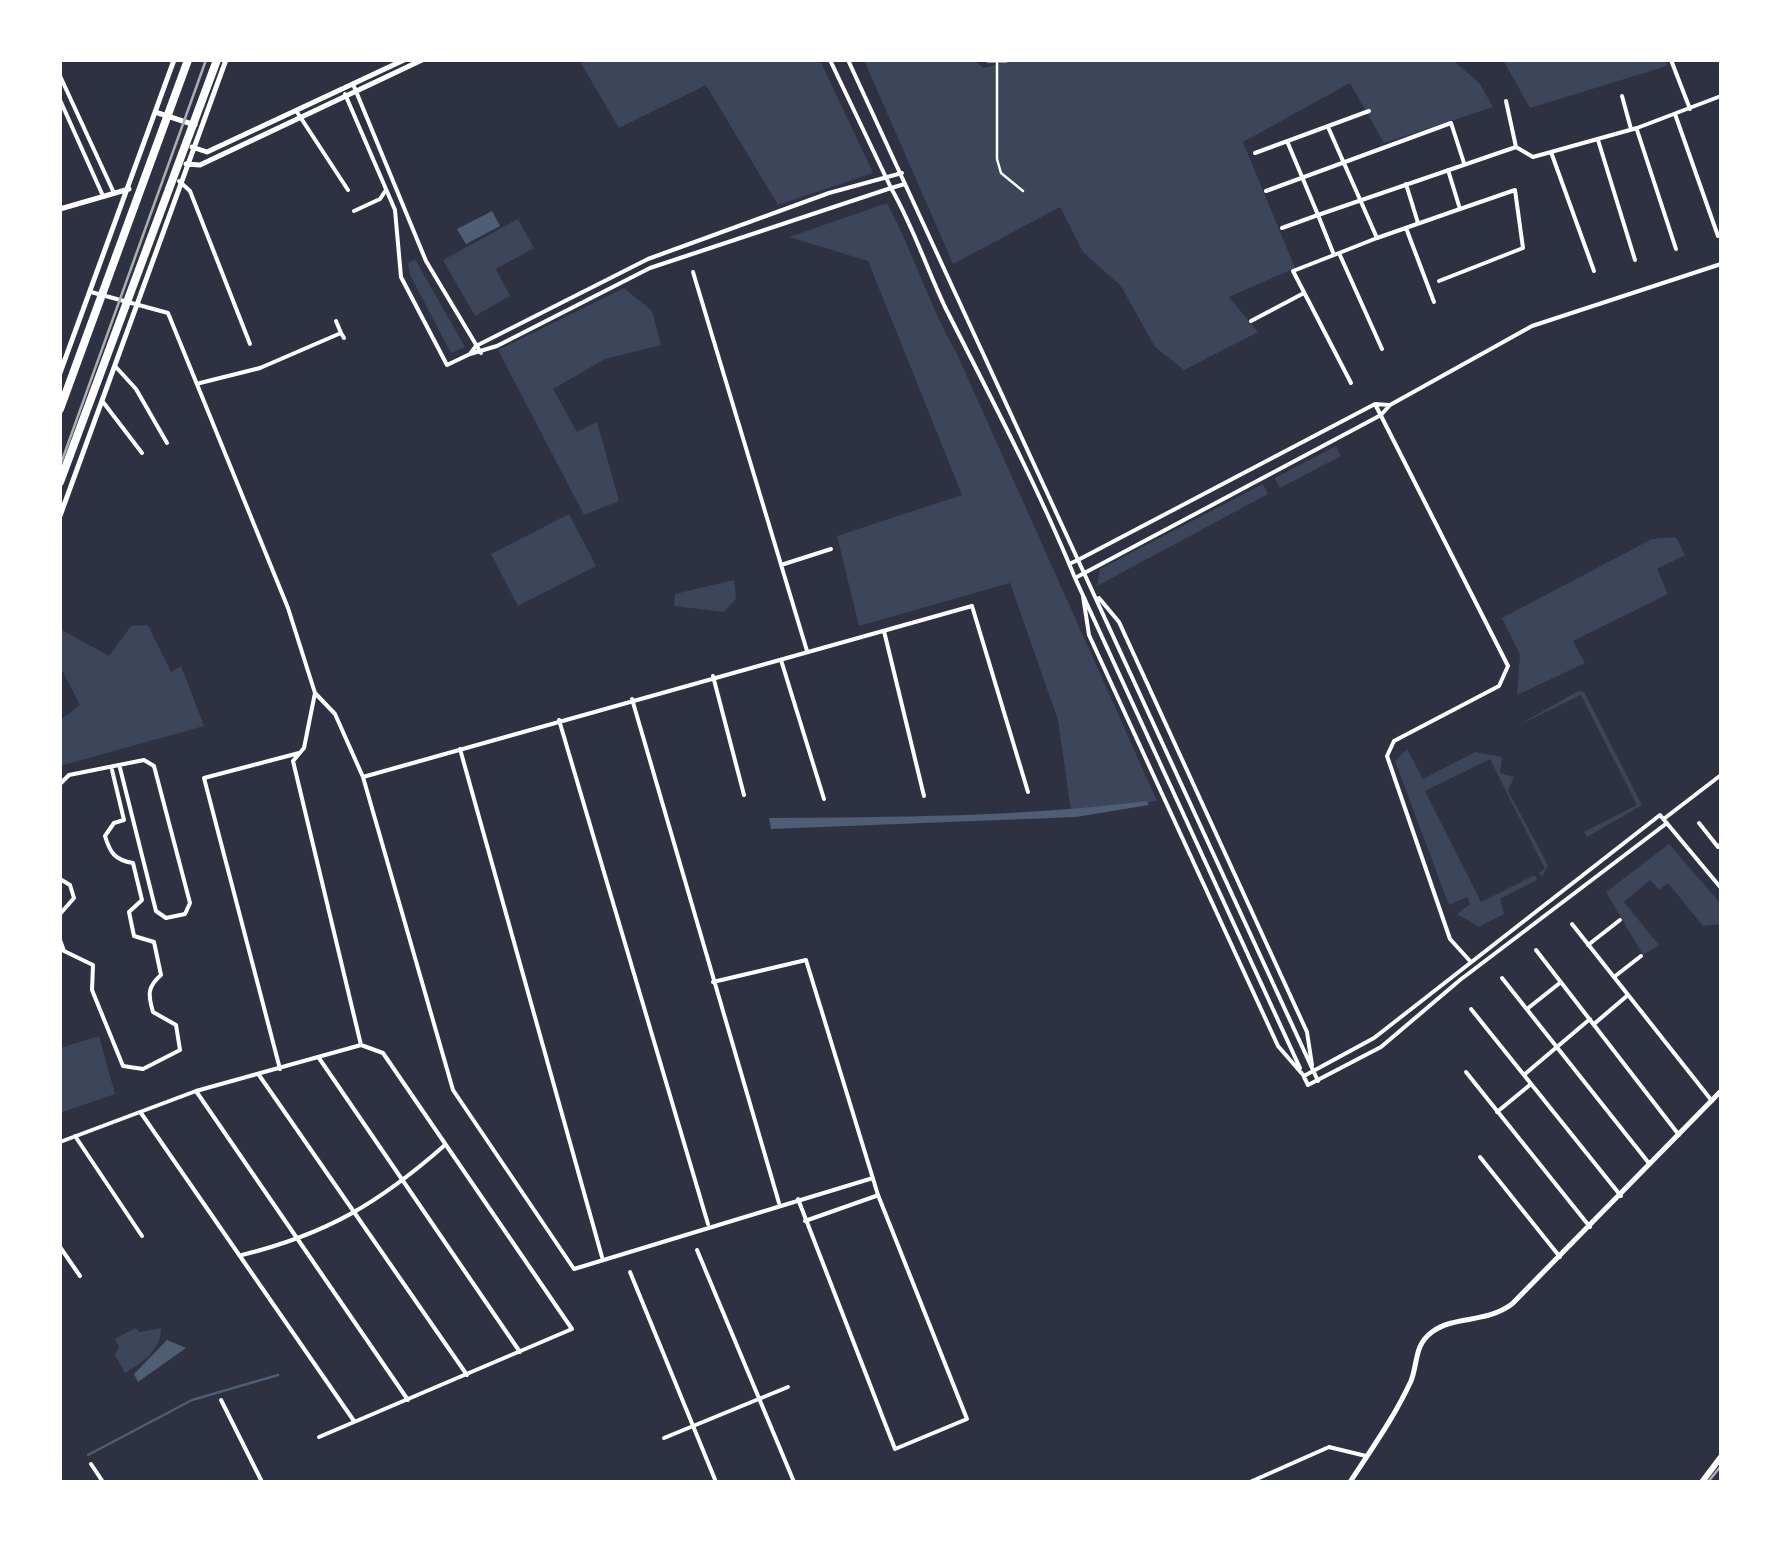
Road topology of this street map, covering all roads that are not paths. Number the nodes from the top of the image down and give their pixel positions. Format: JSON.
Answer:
{"nodes":[{"id":1,"x":174,"y":60,"type":"edge"},
{"id":2,"x":188,"y":60,"type":"edge"},
{"id":3,"x":217,"y":60,"type":"edge"},
{"id":4,"x":226,"y":60,"type":"edge"},
{"id":5,"x":404,"y":60,"type":"edge"},
{"id":6,"x":422,"y":60,"type":"edge"},
{"id":7,"x":830,"y":60,"type":"edge"},
{"id":8,"x":848,"y":60,"type":"edge"},
{"id":9,"x":988,"y":60,"type":"edge"},
{"id":10,"x":1006,"y":60,"type":"edge"},
{"id":11,"x":1671,"y":60,"type":"edge"},
{"id":12,"x":997,"y":61,"type":"edge"},
{"id":13,"x":60,"y":76,"type":"edge"},
{"id":14,"x":355,"y":88,"type":"junction"},
{"id":15,"x":344,"y":93,"type":"junction"},
{"id":16,"x":1622,"y":96,"type":"dead end"},
{"id":17,"x":1721,"y":96,"type":"edge"},
{"id":18,"x":60,"y":100,"type":"edge"},
{"id":19,"x":1506,"y":101,"type":"dead end"},
{"id":20,"x":1690,"y":110,"type":"junction"},
{"id":21,"x":1369,"y":111,"type":"dead end"},
{"id":22,"x":156,"y":112,"type":"junction"},
{"id":23,"x":298,"y":112,"type":"junction"},
{"id":24,"x":1675,"y":114,"type":"junction"},
{"id":25,"x":302,"y":119,"type":"junction"},
{"id":26,"x":200,"y":127,"type":"junction"},
{"id":27,"x":1328,"y":127,"type":"junction"},
{"id":28,"x":1634,"y":129,"type":"junction"},
{"id":29,"x":1597,"y":138,"type":"junction"},
{"id":30,"x":1287,"y":142,"type":"junction"},
{"id":31,"x":1516,"y":146,"type":"junction"},
{"id":32,"x":192,"y":147,"type":"junction"},
{"id":33,"x":1255,"y":152,"type":"dead end"},
{"id":34,"x":1552,"y":152,"type":"junction"},
{"id":35,"x":1344,"y":162,"type":"junction"},
{"id":36,"x":186,"y":164,"type":"junction"},
{"id":37,"x":1464,"y":164,"type":"junction"},
{"id":38,"x":1448,"y":170,"type":"junction"},
{"id":39,"x":902,"y":173,"type":"junction"},
{"id":40,"x":886,"y":176,"type":"junction"},
{"id":41,"x":1303,"y":177,"type":"junction"},
{"id":42,"x":179,"y":181,"type":"junction"},
{"id":43,"x":906,"y":183,"type":"junction"},
{"id":44,"x":1406,"y":184,"type":"junction"},
{"id":45,"x":892,"y":188,"type":"junction"},
{"id":46,"x":129,"y":189,"type":"junction"},
{"id":47,"x":348,"y":190,"type":"dead end"},
{"id":48,"x":386,"y":190,"type":"junction"},
{"id":49,"x":1023,"y":191,"type":"dead end"},
{"id":50,"x":1266,"y":191,"type":"dead end"},
{"id":51,"x":114,"y":193,"type":"junction"},
{"id":52,"x":103,"y":196,"type":"junction"},
{"id":53,"x":1361,"y":200,"type":"junction"},
{"id":54,"x":60,"y":209,"type":"edge"},
{"id":55,"x":1460,"y":209,"type":"junction"},
{"id":56,"x":354,"y":210,"type":"dead end"},
{"id":57,"x":1318,"y":215,"type":"junction"},
{"id":58,"x":1418,"y":224,"type":"junction"},
{"id":59,"x":1282,"y":228,"type":"dead end"},
{"id":60,"x":1406,"y":228,"type":"junction"},
{"id":61,"x":1718,"y":236,"type":"dead end"},
{"id":62,"x":1377,"y":238,"type":"junction"},
{"id":63,"x":1676,"y":248,"type":"dead end"},
{"id":64,"x":1336,"y":254,"type":"junction"},
{"id":65,"x":1635,"y":260,"type":"dead end"},
{"id":66,"x":1721,"y":264,"type":"edge"},
{"id":67,"x":1594,"y":271,"type":"dead end"},
{"id":68,"x":693,"y":272,"type":"dead end"},
{"id":69,"x":1439,"y":281,"type":"dead end"},
{"id":70,"x":91,"y":292,"type":"junction"},
{"id":71,"x":1304,"y":293,"type":"junction"},
{"id":72,"x":1434,"y":302,"type":"dead end"},
{"id":73,"x":138,"y":304,"type":"junction"},
{"id":74,"x":1251,"y":320,"type":"dead end"},
{"id":75,"x":336,"y":321,"type":"dead end"},
{"id":76,"x":250,"y":344,"type":"dead end"},
{"id":77,"x":476,"y":346,"type":"junction"},
{"id":78,"x":1382,"y":349,"type":"dead end"},
{"id":79,"x":480,"y":353,"type":"junction"},
{"id":80,"x":470,"y":354,"type":"junction"},
{"id":81,"x":115,"y":366,"type":"junction"},
{"id":82,"x":60,"y":373,"type":"edge"},
{"id":83,"x":200,"y":383,"type":"junction"},
{"id":84,"x":1351,"y":383,"type":"dead end"},
{"id":85,"x":104,"y":402,"type":"junction"},
{"id":86,"x":1376,"y":404,"type":"junction"},
{"id":87,"x":1390,"y":405,"type":"junction"},
{"id":88,"x":60,"y":409,"type":"edge"},
{"id":89,"x":1381,"y":416,"type":"junction"},
{"id":90,"x":166,"y":443,"type":"dead end"},
{"id":91,"x":142,"y":452,"type":"dead end"},
{"id":92,"x":60,"y":482,"type":"edge"},
{"id":93,"x":60,"y":516,"type":"edge"},
{"id":94,"x":831,"y":550,"type":"dead end"},
{"id":95,"x":1078,"y":560,"type":"junction"},
{"id":96,"x":1069,"y":564,"type":"junction"},
{"id":97,"x":781,"y":565,"type":"junction"},
{"id":98,"x":1084,"y":573,"type":"junction"},
{"id":99,"x":1074,"y":578,"type":"junction"},
{"id":100,"x":1093,"y":591,"type":"junction"},
{"id":101,"x":1083,"y":596,"type":"junction"},
{"id":102,"x":884,"y":631,"type":"junction"},
{"id":103,"x":807,"y":652,"type":"junction"},
{"id":104,"x":781,"y":658,"type":"junction"},
{"id":105,"x":713,"y":676,"type":"junction"},
{"id":106,"x":316,"y":692,"type":"junction"},
{"id":107,"x":632,"y":699,"type":"junction"},
{"id":108,"x":559,"y":720,"type":"junction"},
{"id":109,"x":460,"y":749,"type":"junction"},
{"id":110,"x":299,"y":753,"type":"junction"},
{"id":111,"x":120,"y":768,"type":"junction"},
{"id":112,"x":112,"y":770,"type":"junction"},
{"id":113,"x":1721,"y":775,"type":"edge"},
{"id":114,"x":363,"y":777,"type":"junction"},
{"id":115,"x":60,"y":784,"type":"edge"},
{"id":116,"x":1028,"y":792,"type":"dead end"},
{"id":117,"x":744,"y":794,"type":"dead end"},
{"id":118,"x":924,"y":796,"type":"dead end"},
{"id":119,"x":824,"y":799,"type":"dead end"},
{"id":120,"x":1664,"y":819,"type":"junction"},
{"id":121,"x":1699,"y":822,"type":"dead end"},
{"id":122,"x":1721,"y":844,"type":"edge"},
{"id":123,"x":148,"y":878,"type":"junction"},
{"id":124,"x":60,"y":879,"type":"edge"},
{"id":125,"x":138,"y":882,"type":"junction"},
{"id":126,"x":1721,"y":888,"type":"edge"},
{"id":127,"x":60,"y":914,"type":"edge"},
{"id":128,"x":1620,"y":920,"type":"dead end"},
{"id":129,"x":1572,"y":924,"type":"dead end"},
{"id":130,"x":60,"y":940,"type":"edge"},
{"id":131,"x":1588,"y":945,"type":"junction"},
{"id":132,"x":1536,"y":950,"type":"dead end"},
{"id":133,"x":1641,"y":956,"type":"dead end"},
{"id":134,"x":1470,"y":961,"type":"junction"},
{"id":135,"x":1614,"y":977,"type":"junction"},
{"id":136,"x":1502,"y":978,"type":"dead end"},
{"id":137,"x":714,"y":982,"type":"junction"},
{"id":138,"x":1561,"y":982,"type":"junction"},
{"id":139,"x":1628,"y":995,"type":"junction"},
{"id":140,"x":1471,"y":1009,"type":"dead end"},
{"id":141,"x":1527,"y":1009,"type":"junction"},
{"id":142,"x":1592,"y":1021,"type":"junction"},
{"id":143,"x":361,"y":1045,"type":"junction"},
{"id":144,"x":1557,"y":1047,"type":"junction"},
{"id":145,"x":319,"y":1058,"type":"junction"},
{"id":146,"x":280,"y":1068,"type":"junction"},
{"id":147,"x":1313,"y":1072,"type":"junction"},
{"id":148,"x":1466,"y":1072,"type":"dead end"},
{"id":149,"x":259,"y":1075,"type":"junction"},
{"id":150,"x":1524,"y":1075,"type":"junction"},
{"id":151,"x":1304,"y":1076,"type":"junction"},
{"id":152,"x":1318,"y":1081,"type":"junction"},
{"id":153,"x":1531,"y":1084,"type":"junction"},
{"id":154,"x":196,"y":1091,"type":"junction"},
{"id":155,"x":1721,"y":1091,"type":"edge"},
{"id":156,"x":1712,"y":1101,"type":"junction"},
{"id":157,"x":140,"y":1112,"type":"junction"},
{"id":158,"x":1497,"y":1112,"type":"junction"},
{"id":159,"x":1679,"y":1135,"type":"junction"},
{"id":160,"x":75,"y":1136,"type":"junction"},
{"id":161,"x":60,"y":1142,"type":"edge"},
{"id":162,"x":446,"y":1145,"type":"junction"},
{"id":163,"x":1480,"y":1157,"type":"dead end"},
{"id":164,"x":1650,"y":1166,"type":"junction"},
{"id":165,"x":873,"y":1178,"type":"junction"},
{"id":166,"x":403,"y":1182,"type":"junction"},
{"id":167,"x":878,"y":1195,"type":"junction"},
{"id":168,"x":1621,"y":1196,"type":"junction"},
{"id":169,"x":798,"y":1199,"type":"junction"},
{"id":170,"x":780,"y":1204,"type":"junction"},
{"id":171,"x":358,"y":1213,"type":"junction"},
{"id":172,"x":805,"y":1221,"type":"junction"},
{"id":173,"x":708,"y":1225,"type":"junction"},
{"id":174,"x":1590,"y":1227,"type":"junction"},
{"id":175,"x":142,"y":1236,"type":"dead end"},
{"id":176,"x":297,"y":1242,"type":"junction"},
{"id":177,"x":60,"y":1247,"type":"edge"},
{"id":178,"x":696,"y":1250,"type":"dead end"},
{"id":179,"x":240,"y":1255,"type":"junction"},
{"id":180,"x":602,"y":1258,"type":"junction"},
{"id":181,"x":1560,"y":1258,"type":"junction"},
{"id":182,"x":630,"y":1272,"type":"dead end"},
{"id":183,"x":80,"y":1276,"type":"dead end"},
{"id":184,"x":520,"y":1352,"type":"junction"},
{"id":185,"x":468,"y":1375,"type":"junction"},
{"id":186,"x":788,"y":1387,"type":"dead end"},
{"id":187,"x":759,"y":1399,"type":"junction"},
{"id":188,"x":221,"y":1400,"type":"dead end"},
{"id":189,"x":408,"y":1400,"type":"junction"},
{"id":190,"x":354,"y":1422,"type":"junction"},
{"id":191,"x":693,"y":1426,"type":"junction"},
{"id":192,"x":319,"y":1437,"type":"dead end"},
{"id":193,"x":664,"y":1438,"type":"dead end"},
{"id":194,"x":1367,"y":1456,"type":"junction"},
{"id":195,"x":1721,"y":1457,"type":"edge"},
{"id":196,"x":91,"y":1464,"type":"dead end"},
{"id":197,"x":103,"y":1482,"type":"edge"},
{"id":198,"x":262,"y":1482,"type":"edge"},
{"id":199,"x":716,"y":1482,"type":"edge"},
{"id":200,"x":794,"y":1482,"type":"edge"},
{"id":201,"x":1250,"y":1482,"type":"edge"},
{"id":202,"x":1350,"y":1482,"type":"edge"},
{"id":203,"x":1702,"y":1482,"type":"edge"}],
"edges":[{"from":1,"to":22,"type":"street"},
{"from":2,"to":88,"type":"highway"},
{"from":3,"to":92,"type":"highway"},
{"from":4,"to":26,"type":"street"},
{"from":5,"to":14,"type":"street"},
{"from":6,"to":14,"type":"street"},
{"from":7,"to":40,"type":"street"},
{"from":8,"to":39,"type":"street"},
{"from":9,"to":12,"type":"street"},
{"from":10,"to":12,"type":"street"},
{"from":11,"to":20,"type":"street"},
{"from":12,"to":49,"type":"lane"},
{"from":13,"to":51,"type":"street"},
{"from":14,"to":15,"type":"street"},
{"from":14,"to":77,"type":"street"},
{"from":15,"to":23,"type":"street"},
{"from":15,"to":25,"type":"street"},
{"from":15,"to":48,"type":"street"},
{"from":16,"to":28,"type":"street"},
{"from":17,"to":20,"type":"street"},
{"from":18,"to":52,"type":"street"},
{"from":19,"to":31,"type":"street"},
{"from":20,"to":24,"type":"street"},
{"from":21,"to":27,"type":"street"},
{"from":22,"to":26,"type":"street"},
{"from":22,"to":46,"type":"street"},
{"from":23,"to":25,"type":"street"},
{"from":23,"to":32,"type":"street"},
{"from":24,"to":28,"type":"street"},
{"from":24,"to":61,"type":"street"},
{"from":25,"to":36,"type":"street"},
{"from":25,"to":47,"type":"street"},
{"from":26,"to":32,"type":"street"},
{"from":27,"to":30,"type":"street"},
{"from":27,"to":35,"type":"street"},
{"from":28,"to":29,"type":"street"},
{"from":28,"to":63,"type":"street"},
{"from":29,"to":34,"type":"street"},
{"from":29,"to":65,"type":"street"},
{"from":30,"to":33,"type":"street"},
{"from":30,"to":41,"type":"street"},
{"from":31,"to":34,"type":"street"},
{"from":31,"to":37,"type":"street"},
{"from":32,"to":36,"type":"street"},
{"from":34,"to":67,"type":"street"},
{"from":35,"to":37,"type":"street"},
{"from":35,"to":41,"type":"street"},
{"from":35,"to":53,"type":"street"},
{"from":36,"to":42,"type":"street"},
{"from":37,"to":38,"type":"street"},
{"from":38,"to":44,"type":"street"},
{"from":38,"to":55,"type":"street"},
{"from":39,"to":40,"type":"street"},
{"from":39,"to":43,"type":"street"},
{"from":40,"to":45,"type":"street"},
{"from":40,"to":77,"type":"street"},
{"from":41,"to":50,"type":"street"},
{"from":41,"to":57,"type":"street"},
{"from":42,"to":73,"type":"street"},
{"from":42,"to":76,"type":"street"},
{"from":43,"to":45,"type":"street"},
{"from":43,"to":95,"type":"street"},
{"from":44,"to":53,"type":"street"},
{"from":44,"to":58,"type":"street"},
{"from":45,"to":79,"type":"street"},
{"from":45,"to":96,"type":"street"},
{"from":46,"to":51,"type":"street"},
{"from":46,"to":70,"type":"street"},
{"from":48,"to":56,"type":"street"},
{"from":48,"to":80,"type":"street"},
{"from":51,"to":52,"type":"street"},
{"from":52,"to":54,"type":"street"},
{"from":53,"to":57,"type":"street"},
{"from":53,"to":62,"type":"street"},
{"from":55,"to":58,"type":"street"},
{"from":55,"to":69,"type":"street"},
{"from":57,"to":59,"type":"street"},
{"from":57,"to":64,"type":"street"},
{"from":58,"to":60,"type":"street"},
{"from":60,"to":62,"type":"street"},
{"from":60,"to":72,"type":"street"},
{"from":62,"to":64,"type":"street"},
{"from":64,"to":71,"type":"street"},
{"from":64,"to":78,"type":"street"},
{"from":66,"to":87,"type":"street"},
{"from":68,"to":97,"type":"street"},
{"from":70,"to":73,"type":"street"},
{"from":70,"to":82,"type":"street"},
{"from":71,"to":74,"type":"street"},
{"from":71,"to":84,"type":"street"},
{"from":73,"to":81,"type":"street"},
{"from":73,"to":83,"type":"street"},
{"from":75,"to":83,"type":"street"},
{"from":77,"to":79,"type":"street"},
{"from":77,"to":80,"type":"street"},
{"from":79,"to":80,"type":"street"},
{"from":81,"to":85,"type":"street"},
{"from":81,"to":90,"type":"street"},
{"from":83,"to":106,"type":"street"},
{"from":85,"to":91,"type":"street"},
{"from":85,"to":93,"type":"street"},
{"from":86,"to":87,"type":"street"},
{"from":86,"to":89,"type":"street"},
{"from":86,"to":95,"type":"street"},
{"from":87,"to":89,"type":"street"},
{"from":89,"to":98,"type":"street"},
{"from":89,"to":134,"type":"street"},
{"from":94,"to":97,"type":"street"},
{"from":95,"to":96,"type":"street"},
{"from":95,"to":98,"type":"street"},
{"from":96,"to":99,"type":"street"},
{"from":97,"to":103,"type":"street"},
{"from":98,"to":99,"type":"street"},
{"from":98,"to":100,"type":"street"},
{"from":99,"to":101,"type":"street"},
{"from":100,"to":147,"type":"street"},
{"from":100,"to":147,"type":"street"},
{"from":101,"to":151,"type":"street"},
{"from":101,"to":151,"type":"street"},
{"from":102,"to":103,"type":"street"},
{"from":102,"to":116,"type":"street"},
{"from":102,"to":118,"type":"street"},
{"from":103,"to":104,"type":"street"},
{"from":104,"to":105,"type":"street"},
{"from":104,"to":119,"type":"street"},
{"from":105,"to":107,"type":"street"},
{"from":105,"to":117,"type":"street"},
{"from":106,"to":110,"type":"street"},
{"from":106,"to":114,"type":"street"},
{"from":107,"to":108,"type":"street"},
{"from":107,"to":137,"type":"street"},
{"from":108,"to":109,"type":"street"},
{"from":108,"to":173,"type":"street"},
{"from":109,"to":114,"type":"street"},
{"from":109,"to":180,"type":"street"},
{"from":110,"to":143,"type":"street"},
{"from":110,"to":146,"type":"street"},
{"from":111,"to":112,"type":"street"},
{"from":111,"to":123,"type":"street"},
{"from":111,"to":123,"type":"street"},
{"from":112,"to":115,"type":"street"},
{"from":112,"to":125,"type":"street"},
{"from":113,"to":120,"type":"street"},
{"from":114,"to":180,"type":"street"},
{"from":120,"to":126,"type":"street"},
{"from":120,"to":134,"type":"street"},
{"from":120,"to":152,"type":"street"},
{"from":121,"to":122,"type":"street"},
{"from":123,"to":125,"type":"street"},
{"from":124,"to":127,"type":"street"},
{"from":125,"to":130,"type":"street"},
{"from":128,"to":131,"type":"street"},
{"from":129,"to":131,"type":"street"},
{"from":131,"to":135,"type":"street"},
{"from":132,"to":138,"type":"street"},
{"from":133,"to":135,"type":"street"},
{"from":134,"to":147,"type":"street"},
{"from":135,"to":139,"type":"street"},
{"from":136,"to":141,"type":"street"},
{"from":137,"to":165,"type":"street"},
{"from":137,"to":170,"type":"street"},
{"from":138,"to":141,"type":"street"},
{"from":138,"to":142,"type":"street"},
{"from":139,"to":142,"type":"street"},
{"from":139,"to":156,"type":"street"},
{"from":140,"to":150,"type":"street"},
{"from":141,"to":144,"type":"street"},
{"from":142,"to":144,"type":"street"},
{"from":142,"to":159,"type":"street"},
{"from":143,"to":145,"type":"street"},
{"from":143,"to":162,"type":"street"},
{"from":144,"to":150,"type":"street"},
{"from":144,"to":164,"type":"street"},
{"from":145,"to":146,"type":"street"},
{"from":145,"to":166,"type":"street"},
{"from":146,"to":149,"type":"street"},
{"from":147,"to":151,"type":"street"},
{"from":147,"to":152,"type":"street"},
{"from":148,"to":158,"type":"street"},
{"from":149,"to":154,"type":"street"},
{"from":149,"to":171,"type":"street"},
{"from":150,"to":153,"type":"street"},
{"from":151,"to":152,"type":"street"},
{"from":153,"to":158,"type":"street"},
{"from":153,"to":168,"type":"street"},
{"from":154,"to":157,"type":"street"},
{"from":154,"to":176,"type":"street"},
{"from":155,"to":156,"type":"street"},
{"from":156,"to":159,"type":"street"},
{"from":157,"to":160,"type":"street"},
{"from":157,"to":179,"type":"street"},
{"from":158,"to":174,"type":"street"},
{"from":159,"to":164,"type":"street"},
{"from":160,"to":161,"type":"street"},
{"from":160,"to":175,"type":"street"},
{"from":162,"to":166,"type":"street"},
{"from":162,"to":184,"type":"street"},
{"from":163,"to":181,"type":"street"},
{"from":164,"to":168,"type":"street"},
{"from":165,"to":167,"type":"street"},
{"from":165,"to":169,"type":"street"},
{"from":166,"to":171,"type":"street"},
{"from":166,"to":184,"type":"street"},
{"from":167,"to":172,"type":"street"},
{"from":167,"to":172,"type":"street"},
{"from":168,"to":174,"type":"street"},
{"from":169,"to":170,"type":"street"},
{"from":169,"to":172,"type":"street"},
{"from":170,"to":173,"type":"street"},
{"from":171,"to":176,"type":"street"},
{"from":171,"to":185,"type":"street"},
{"from":173,"to":180,"type":"street"},
{"from":174,"to":181,"type":"street"},
{"from":176,"to":179,"type":"street"},
{"from":176,"to":189,"type":"street"},
{"from":177,"to":183,"type":"street"},
{"from":178,"to":187,"type":"street"},
{"from":179,"to":190,"type":"street"},
{"from":181,"to":194,"type":"street"},
{"from":182,"to":191,"type":"street"},
{"from":184,"to":185,"type":"street"},
{"from":185,"to":189,"type":"street"},
{"from":186,"to":187,"type":"street"},
{"from":187,"to":191,"type":"street"},
{"from":187,"to":200,"type":"street"},
{"from":188,"to":198,"type":"street"},
{"from":189,"to":190,"type":"street"},
{"from":190,"to":192,"type":"street"},
{"from":191,"to":193,"type":"street"},
{"from":191,"to":199,"type":"street"},
{"from":194,"to":201,"type":"street"},
{"from":194,"to":202,"type":"street"},
{"from":195,"to":203,"type":"main road"},
{"from":196,"to":197,"type":"street"}]}
